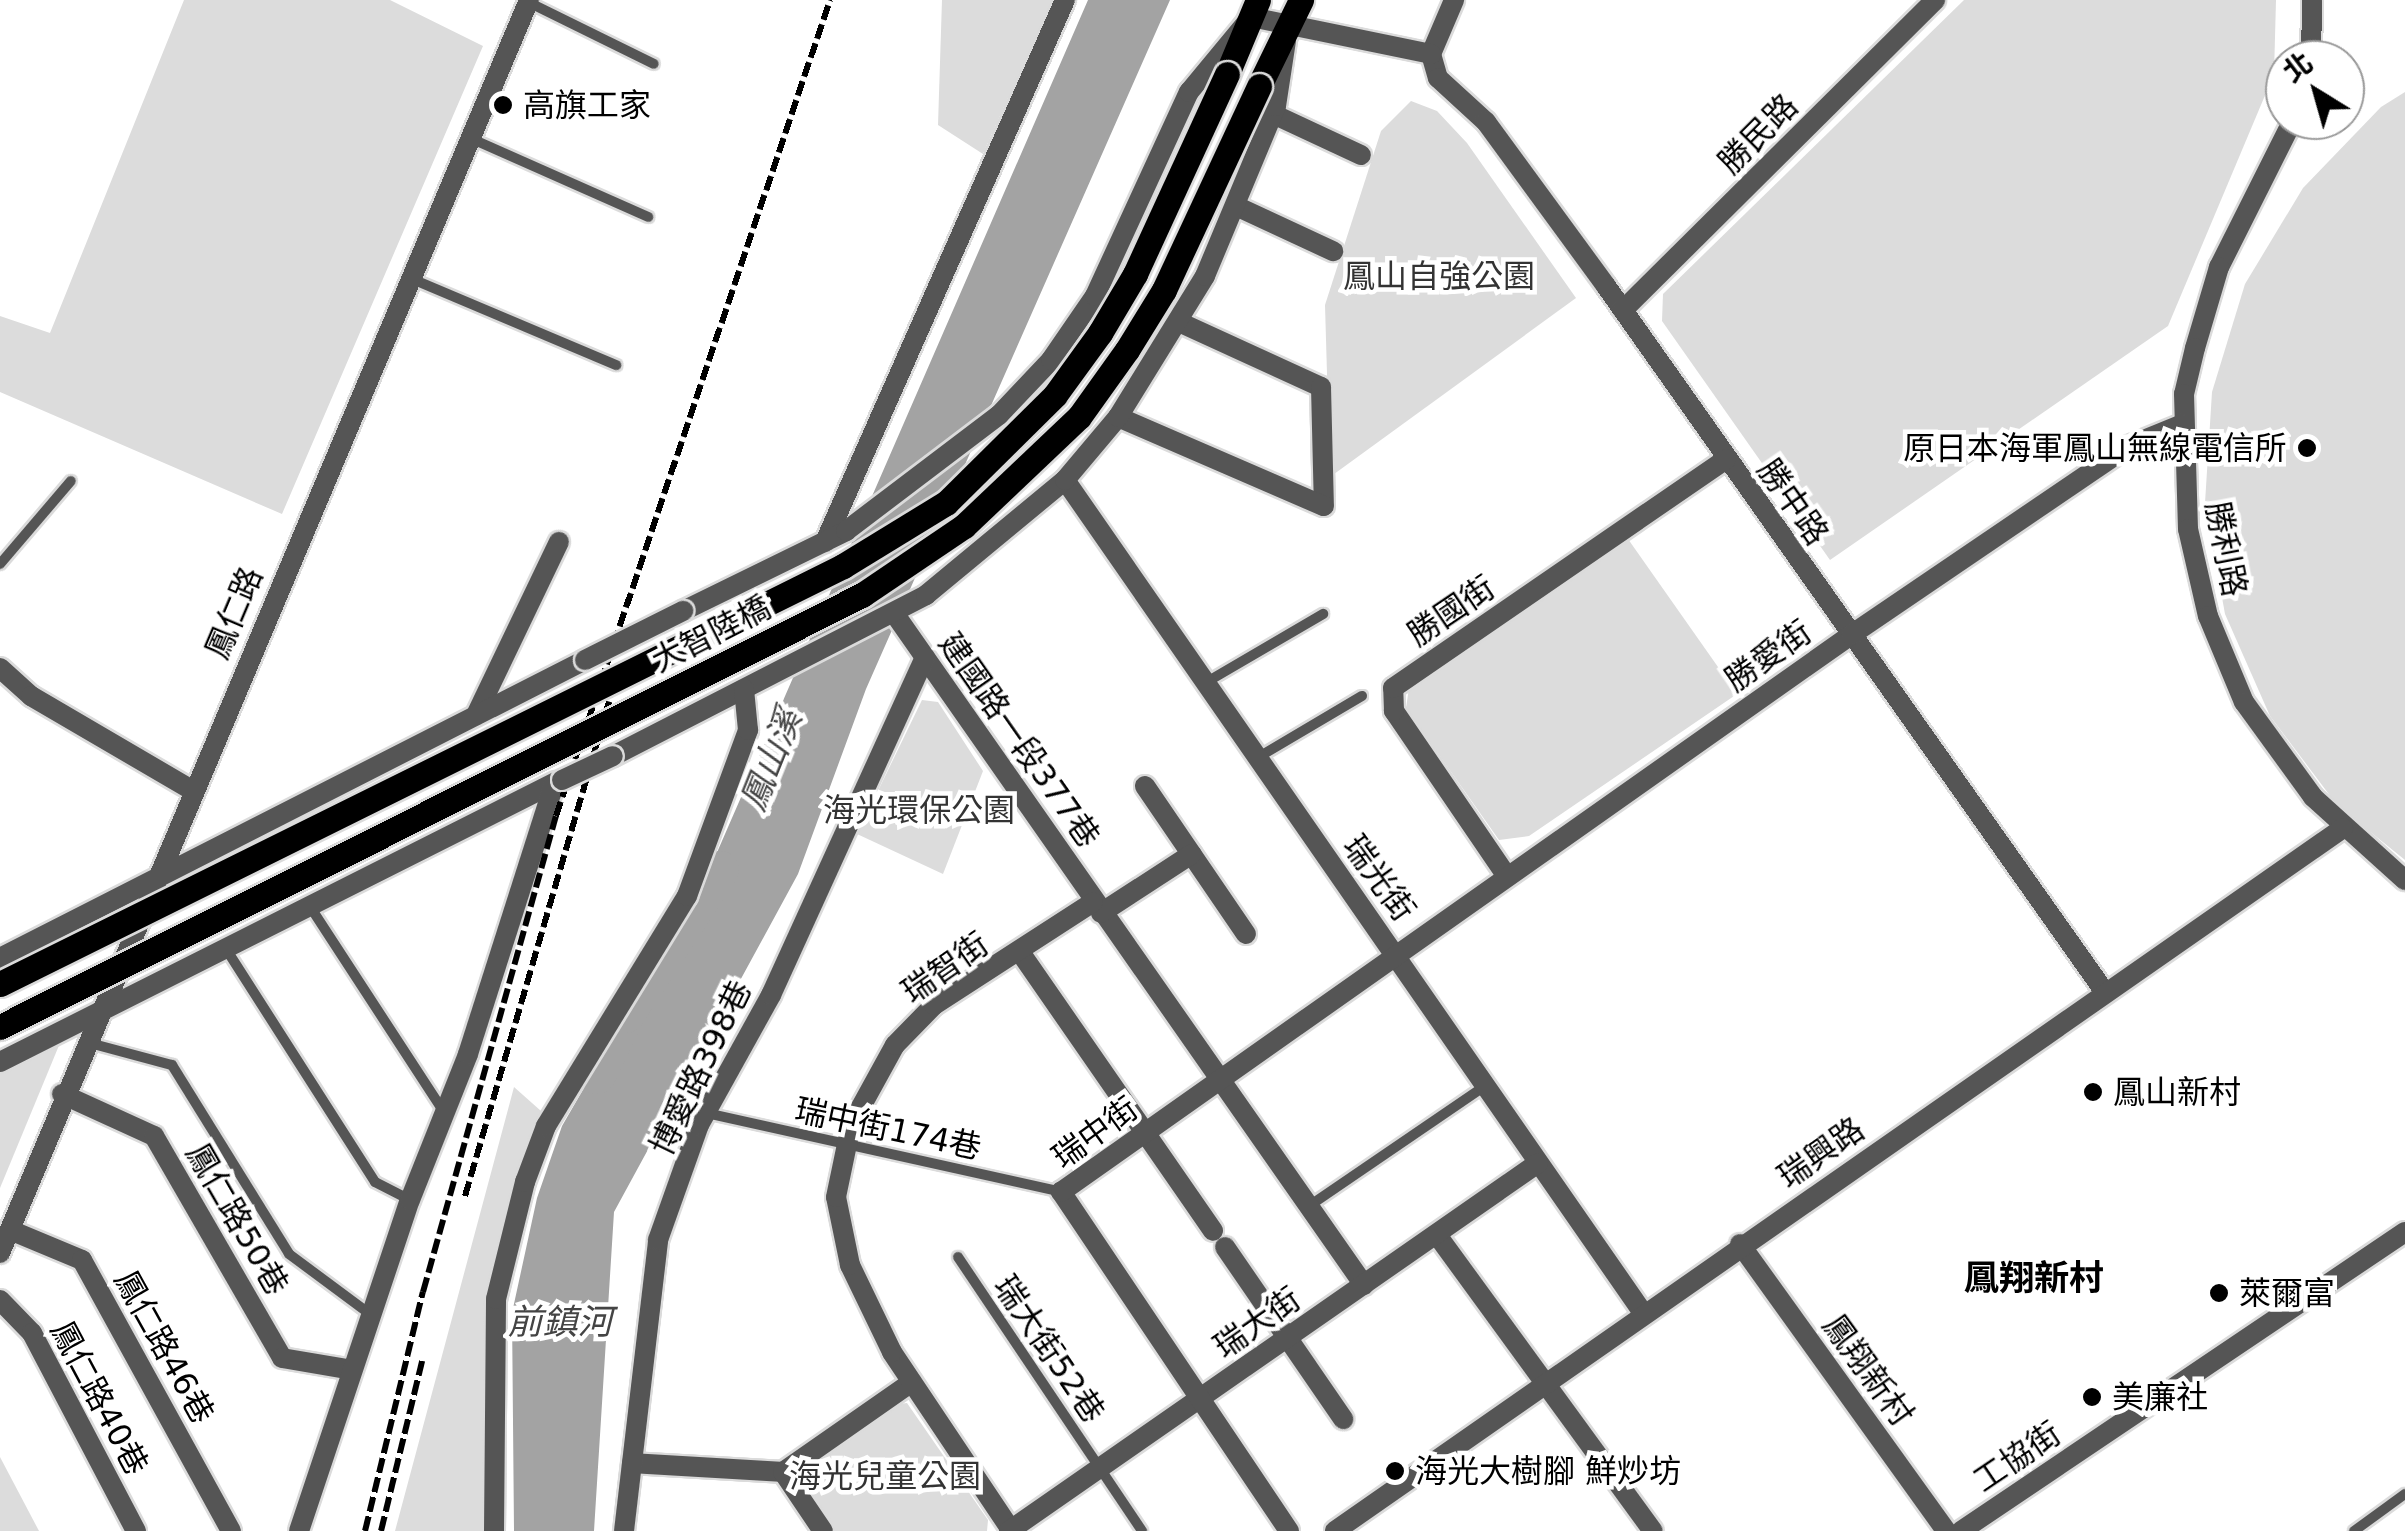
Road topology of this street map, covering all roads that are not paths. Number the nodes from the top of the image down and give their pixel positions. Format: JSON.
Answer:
{"nodes":[{"id":1,"x":1065,"y":0,"type":"edge"},
{"id":2,"x":1300,"y":0,"type":"edge"},
{"id":3,"x":1454,"y":0,"type":"edge"},
{"id":4,"x":1935,"y":0,"type":"edge"},
{"id":5,"x":2312,"y":0,"type":"edge"},
{"id":6,"x":529,"y":1,"type":"edge"},
{"id":7,"x":1254,"y":9,"type":"edge"},
{"id":8,"x":1289,"y":24,"type":"junction"},
{"id":9,"x":2311,"y":40,"type":"edge"},
{"id":10,"x":1431,"y":54,"type":"junction"},
{"id":11,"x":654,"y":64,"type":"dead end"},
{"id":12,"x":1273,"y":114,"type":"junction"},
{"id":13,"x":470,"y":138,"type":"junction"},
{"id":14,"x":2283,"y":140,"type":"edge"},
{"id":15,"x":1362,"y":156,"type":"dead end"},
{"id":16,"x":1238,"y":207,"type":"junction"},
{"id":17,"x":648,"y":216,"type":"dead end"},
{"id":18,"x":1333,"y":251,"type":"dead end"},
{"id":19,"x":409,"y":278,"type":"junction"},
{"id":20,"x":1623,"y":310,"type":"junction"},
{"id":21,"x":1180,"y":322,"type":"junction"},
{"id":22,"x":616,"y":365,"type":"dead end"},
{"id":23,"x":1118,"y":417,"type":"junction"},
{"id":24,"x":2183,"y":424,"type":"junction"},
{"id":25,"x":1726,"y":460,"type":"junction"},
{"id":26,"x":1065,"y":480,"type":"junction"},
{"id":27,"x":72,"y":481,"type":"dead end"},
{"id":28,"x":558,"y":542,"type":"dead end"},
{"id":29,"x":825,"y":542,"type":"junction"},
{"id":30,"x":0,"y":564,"type":"edge"},
{"id":31,"x":1323,"y":614,"type":"dead end"},
{"id":32,"x":888,"y":616,"type":"junction"},
{"id":33,"x":1851,"y":636,"type":"junction"},
{"id":34,"x":925,"y":657,"type":"junction"},
{"id":35,"x":0,"y":668,"type":"edge"},
{"id":36,"x":1204,"y":683,"type":"junction"},
{"id":37,"x":744,"y":689,"type":"junction"},
{"id":38,"x":1362,"y":696,"type":"dead end"},
{"id":39,"x":476,"y":715,"type":"junction"},
{"id":40,"x":1256,"y":758,"type":"junction"},
{"id":41,"x":558,"y":782,"type":"junction"},
{"id":42,"x":1145,"y":786,"type":"dead end"},
{"id":43,"x":192,"y":790,"type":"junction"},
{"id":44,"x":2344,"y":828,"type":"junction"},
{"id":45,"x":1192,"y":854,"type":"junction"},
{"id":46,"x":1506,"y":875,"type":"junction"},
{"id":47,"x":154,"y":880,"type":"junction"},
{"id":48,"x":2405,"y":880,"type":"edge"},
{"id":49,"x":1097,"y":907,"type":"junction"},
{"id":50,"x":311,"y":908,"type":"junction"},
{"id":51,"x":1246,"y":934,"type":"dead end"},
{"id":52,"x":1395,"y":951,"type":"junction"},
{"id":53,"x":228,"y":952,"type":"junction"},
{"id":54,"x":1020,"y":952,"type":"junction"},
{"id":55,"x":0,"y":958,"type":"edge"},
{"id":56,"x":0,"y":984,"type":"edge"},
{"id":57,"x":2104,"y":990,"type":"junction"},
{"id":58,"x":96,"y":1014,"type":"junction"},
{"id":59,"x":0,"y":1027,"type":"edge"},
{"id":60,"x":84,"y":1042,"type":"junction"},
{"id":61,"x":0,"y":1062,"type":"edge"},
{"id":62,"x":1219,"y":1080,"type":"junction"},
{"id":63,"x":1486,"y":1086,"type":"junction"},
{"id":64,"x":62,"y":1094,"type":"junction"},
{"id":65,"x":444,"y":1112,"type":"junction"},
{"id":66,"x":706,"y":1113,"type":"junction"},
{"id":67,"x":1145,"y":1133,"type":"junction"},
{"id":68,"x":847,"y":1147,"type":"junction"},
{"id":69,"x":1538,"y":1163,"type":"junction"},
{"id":70,"x":1061,"y":1192,"type":"junction"},
{"id":71,"x":410,"y":1200,"type":"junction"},
{"id":72,"x":1309,"y":1207,"type":"junction"},
{"id":73,"x":10,"y":1230,"type":"junction"},
{"id":74,"x":2405,"y":1232,"type":"edge"},
{"id":75,"x":1437,"y":1235,"type":"junction"},
{"id":76,"x":1740,"y":1244,"type":"junction"},
{"id":77,"x":0,"y":1253,"type":"edge"},
{"id":78,"x":958,"y":1257,"type":"dead end"},
{"id":79,"x":1364,"y":1285,"type":"junction"},
{"id":80,"x":0,"y":1300,"type":"edge"},
{"id":81,"x":1643,"y":1312,"type":"junction"},
{"id":82,"x":370,"y":1314,"type":"junction"},
{"id":83,"x":1287,"y":1339,"type":"junction"},
{"id":84,"x":352,"y":1370,"type":"junction"},
{"id":85,"x":912,"y":1382,"type":"junction"},
{"id":86,"x":1544,"y":1385,"type":"junction"},
{"id":87,"x":1198,"y":1400,"type":"junction"},
{"id":88,"x":1343,"y":1420,"type":"dead end"},
{"id":89,"x":632,"y":1464,"type":"junction"},
{"id":90,"x":1099,"y":1469,"type":"junction"},
{"id":91,"x":784,"y":1472,"type":"junction"},
{"id":92,"x":2405,"y":1494,"type":"edge"},
{"id":93,"x":1011,"y":1530,"type":"edge"},
{"id":94,"x":136,"y":1531,"type":"edge"},
{"id":95,"x":232,"y":1531,"type":"edge"},
{"id":96,"x":299,"y":1531,"type":"edge"},
{"id":97,"x":494,"y":1531,"type":"edge"},
{"id":98,"x":624,"y":1531,"type":"edge"},
{"id":99,"x":823,"y":1531,"type":"edge"},
{"id":100,"x":1142,"y":1531,"type":"edge"},
{"id":101,"x":1290,"y":1531,"type":"edge"},
{"id":102,"x":1335,"y":1531,"type":"edge"},
{"id":103,"x":1653,"y":1531,"type":"edge"},
{"id":104,"x":1946,"y":1531,"type":"edge"},
{"id":105,"x":1961,"y":1531,"type":"edge"},
{"id":106,"x":2354,"y":1531,"type":"edge"}],
"edges":[{"from":1,"to":29,"type":"street"},
{"from":2,"to":8,"type":"main road","name":"大智陸橋"},
{"from":3,"to":10,"type":"street"},
{"from":4,"to":20,"type":"street","name":"勝民路"},
{"from":5,"to":9,"type":"street"},
{"from":6,"to":11,"type":"lane"},
{"from":6,"to":13,"type":"street","name":"鳳仁路"},
{"from":7,"to":8,"type":"street"},
{"from":7,"to":29,"type":"street"},
{"from":7,"to":56,"type":"main road","name":"大智陸橋","bridge":true},
{"from":8,"to":10,"type":"street"},
{"from":8,"to":12,"type":"street"},
{"from":8,"to":59,"type":"main road","name":"大智陸橋","bridge":true},
{"from":10,"to":20,"type":"street","name":"勝中路"},
{"from":12,"to":15,"type":"street"},
{"from":12,"to":16,"type":"street"},
{"from":13,"to":17,"type":"lane"},
{"from":13,"to":19,"type":"street","name":"鳳仁路"},
{"from":14,"to":24,"type":"street","name":"勝利路"},
{"from":16,"to":18,"type":"street"},
{"from":16,"to":21,"type":"street"},
{"from":19,"to":22,"type":"lane"},
{"from":19,"to":43,"type":"street","name":"鳳仁路"},
{"from":20,"to":25,"type":"street","name":"勝中路"},
{"from":21,"to":23,"type":"street"},
{"from":21,"to":23,"type":"street"},
{"from":23,"to":26,"type":"street"},
{"from":24,"to":33,"type":"street","name":"勝愛街"},
{"from":24,"to":44,"type":"street","name":"勝利路"},
{"from":25,"to":33,"type":"street","name":"勝中路"},
{"from":25,"to":46,"type":"street","name":"勝國街"},
{"from":26,"to":32,"type":"street"},
{"from":26,"to":36,"type":"street","name":"瑞光街"},
{"from":27,"to":30,"type":"lane"},
{"from":28,"to":39,"type":"street"},
{"from":29,"to":39,"type":"street","bridge":true},
{"from":31,"to":36,"type":"lane"},
{"from":32,"to":34,"type":"street","name":"建國路一段377巷"},
{"from":32,"to":37,"type":"street"},
{"from":33,"to":46,"type":"street","name":"勝愛街"},
{"from":33,"to":57,"type":"street","name":"勝中路"},
{"from":34,"to":49,"type":"street","name":"建國路一段377巷"},
{"from":34,"to":66,"type":"street","name":"博愛路398巷"},
{"from":35,"to":43,"type":"street"},
{"from":36,"to":40,"type":"street","name":"瑞光街"},
{"from":37,"to":41,"type":"street","bridge":true},
{"from":37,"to":97,"type":"street"},
{"from":38,"to":40,"type":"lane"},
{"from":39,"to":47,"type":"street"},
{"from":40,"to":52,"type":"street","name":"瑞光街"},
{"from":41,"to":50,"type":"street"},
{"from":41,"to":65,"type":"street"},
{"from":42,"to":45,"type":"street"},
{"from":43,"to":47,"type":"street","name":"鳳仁路"},
{"from":44,"to":48,"type":"street","name":"勝利路"},
{"from":44,"to":57,"type":"street","name":"瑞興路"},
{"from":45,"to":49,"type":"street","name":"瑞智街"},
{"from":45,"to":51,"type":"street"},
{"from":46,"to":52,"type":"street","name":"勝愛街"},
{"from":47,"to":55,"type":"street"},
{"from":47,"to":58,"type":"street","name":"鳳仁路"},
{"from":49,"to":54,"type":"street","name":"瑞智街"},
{"from":49,"to":62,"type":"street"},
{"from":50,"to":53,"type":"street"},
{"from":50,"to":65,"type":"lane"},
{"from":52,"to":62,"type":"street","name":"瑞中街"},
{"from":52,"to":63,"type":"street","name":"瑞光街"},
{"from":53,"to":58,"type":"street"},
{"from":53,"to":71,"type":"lane"},
{"from":54,"to":67,"type":"street"},
{"from":54,"to":68,"type":"street","name":"瑞智街"},
{"from":57,"to":76,"type":"street","name":"瑞興路"},
{"from":58,"to":60,"type":"street","name":"鳳仁路"},
{"from":58,"to":61,"type":"street"},
{"from":60,"to":64,"type":"street","name":"鳳仁路"},
{"from":60,"to":82,"type":"lane"},
{"from":62,"to":67,"type":"street","name":"瑞中街"},
{"from":62,"to":72,"type":"street"},
{"from":63,"to":69,"type":"street","name":"瑞光街"},
{"from":63,"to":72,"type":"lane"},
{"from":64,"to":73,"type":"street","name":"鳳仁路"},
{"from":64,"to":84,"type":"street","name":"鳳仁路50巷"},
{"from":65,"to":71,"type":"street"},
{"from":66,"to":68,"type":"lane","name":"瑞中街174巷"},
{"from":66,"to":89,"type":"street","name":"博愛路398巷"},
{"from":67,"to":70,"type":"street","name":"瑞中街"},
{"from":67,"to":83,"type":"street"},
{"from":68,"to":70,"type":"lane","name":"瑞中街174巷"},
{"from":68,"to":85,"type":"street","name":"瑞智街"},
{"from":69,"to":75,"type":"street","name":"瑞大街"},
{"from":69,"to":81,"type":"street","name":"瑞光街"},
{"from":70,"to":87,"type":"street","name":"瑞中街"},
{"from":71,"to":82,"type":"street"},
{"from":72,"to":79,"type":"street"},
{"from":73,"to":77,"type":"street","name":"鳳仁路"},
{"from":73,"to":95,"type":"street","name":"鳳仁路46巷"},
{"from":74,"to":105,"type":"street","name":"工協街"},
{"from":75,"to":79,"type":"street","name":"瑞大街"},
{"from":75,"to":86,"type":"street"},
{"from":76,"to":81,"type":"street","name":"瑞興路"},
{"from":76,"to":104,"type":"street","name":"鳳翔新村"},
{"from":78,"to":90,"type":"lane","name":"瑞大街52巷"},
{"from":79,"to":83,"type":"street","name":"瑞大街"},
{"from":80,"to":94,"type":"street","name":"鳳仁路40巷"},
{"from":81,"to":86,"type":"street","name":"瑞興路"},
{"from":82,"to":84,"type":"street"},
{"from":83,"to":87,"type":"street","name":"瑞大街"},
{"from":83,"to":88,"type":"street"},
{"from":84,"to":96,"type":"street"},
{"from":85,"to":91,"type":"street"},
{"from":85,"to":93,"type":"street","name":"瑞智街"},
{"from":86,"to":102,"type":"street","name":"瑞興路"},
{"from":86,"to":103,"type":"street"},
{"from":87,"to":90,"type":"street","name":"瑞大街"},
{"from":87,"to":101,"type":"street","name":"瑞中街"},
{"from":89,"to":91,"type":"street"},
{"from":89,"to":98,"type":"street","name":"博愛路398巷"},
{"from":90,"to":93,"type":"street","name":"瑞大街"},
{"from":90,"to":100,"type":"lane","name":"瑞大街52巷"},
{"from":91,"to":99,"type":"street"},
{"from":92,"to":106,"type":"lane"}]}
